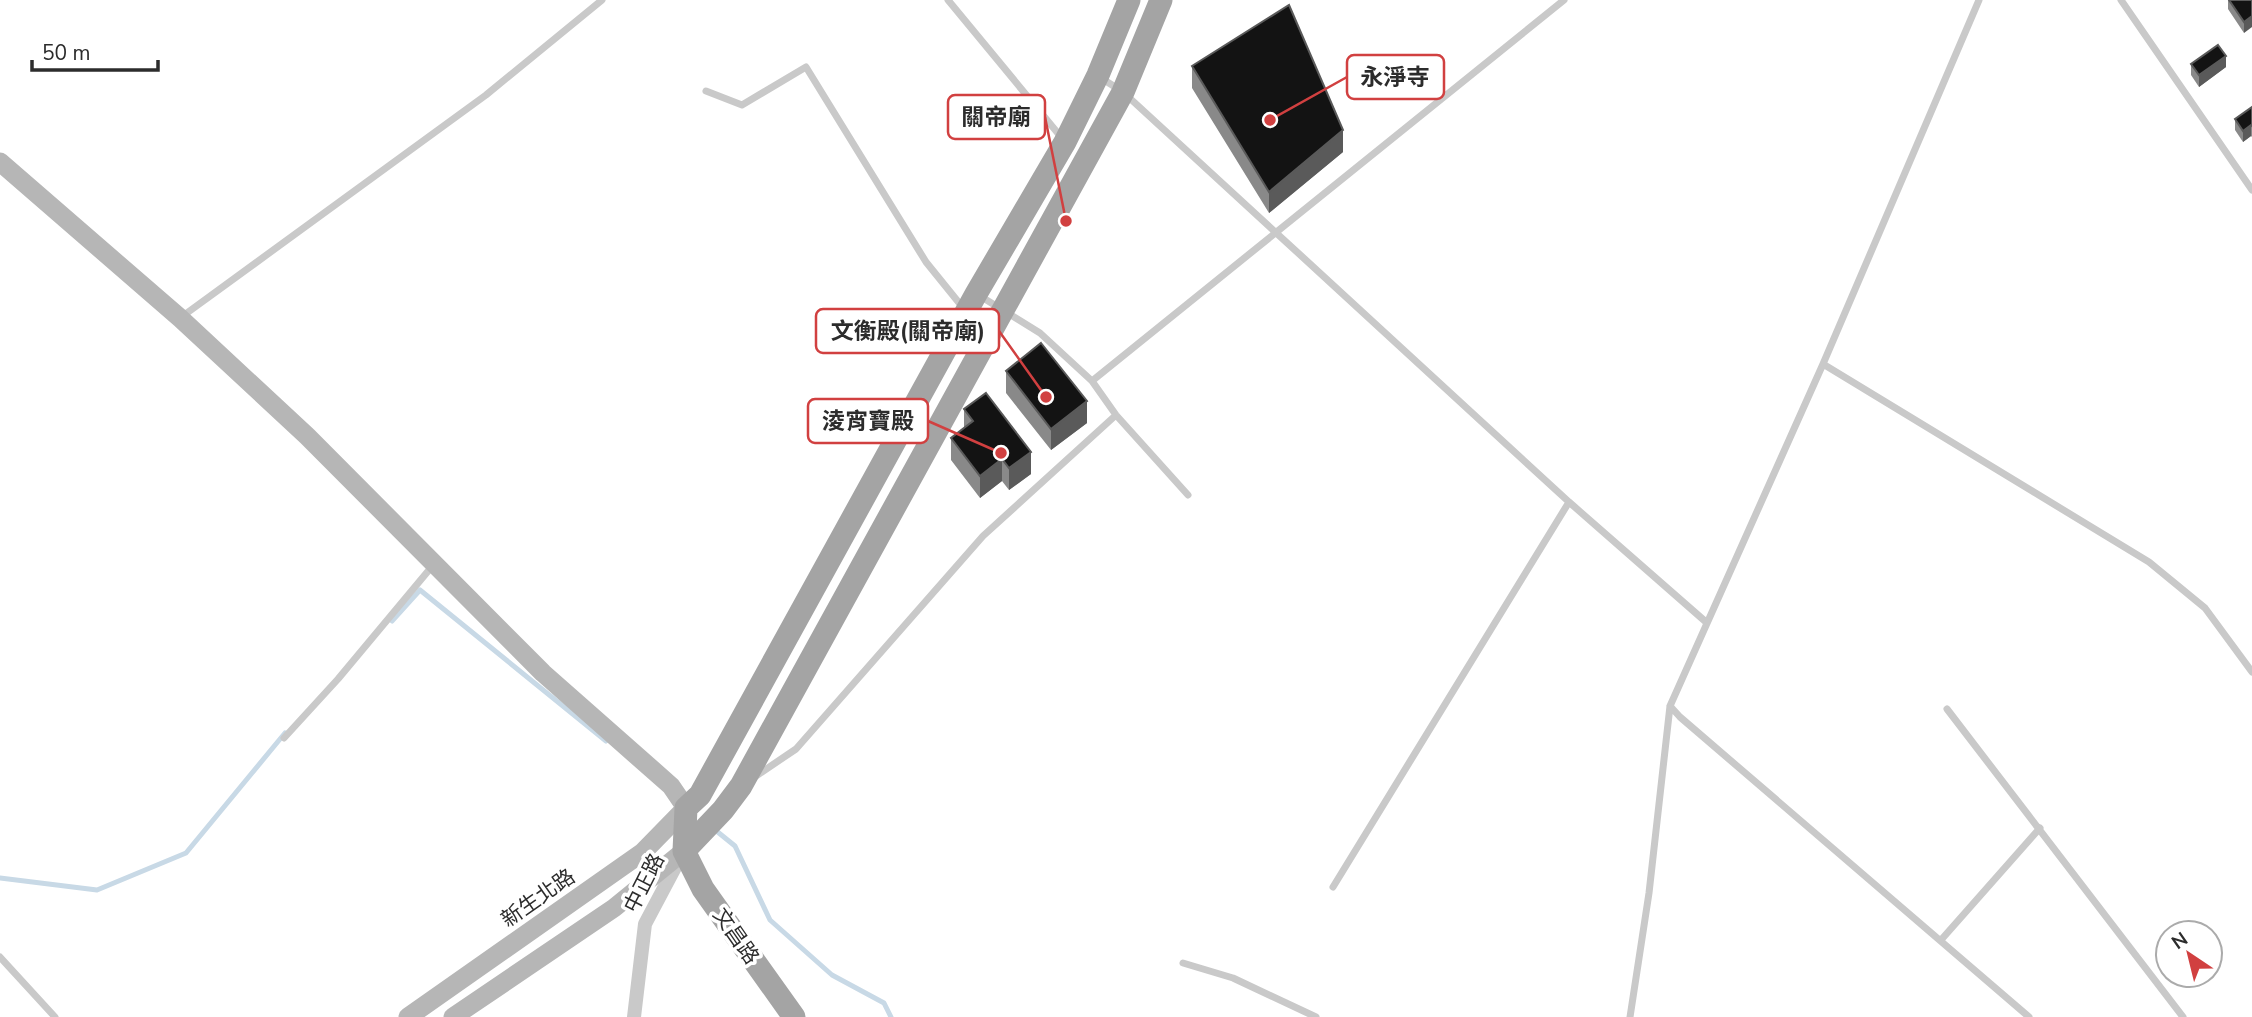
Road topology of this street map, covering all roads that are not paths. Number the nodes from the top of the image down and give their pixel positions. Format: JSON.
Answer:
{"nodes":[{"id":1,"x":602,"y":0,"type":"edge"},
{"id":2,"x":948,"y":0,"type":"edge"},
{"id":3,"x":1129,"y":0,"type":"edge"},
{"id":4,"x":1161,"y":0,"type":"edge"},
{"id":5,"x":1564,"y":0,"type":"edge"},
{"id":6,"x":1979,"y":0,"type":"edge"},
{"id":7,"x":2121,"y":0,"type":"edge"},
{"id":8,"x":1098,"y":75,"type":"junction"},
{"id":9,"x":706,"y":91,"type":"dead end"},
{"id":10,"x":1123,"y":92,"type":"junction"},
{"id":11,"x":1065,"y":142,"type":"junction"},
{"id":12,"x":0,"y":162,"type":"edge"},
{"id":13,"x":2252,"y":190,"type":"edge"},
{"id":14,"x":1276,"y":233,"type":"junction"},
{"id":15,"x":971,"y":303,"type":"junction"},
{"id":16,"x":1002,"y":309,"type":"junction"},
{"id":17,"x":180,"y":318,"type":"junction"},
{"id":18,"x":1823,"y":364,"type":"junction"},
{"id":19,"x":1091,"y":381,"type":"junction"},
{"id":20,"x":1116,"y":415,"type":"junction"},
{"id":21,"x":1188,"y":495,"type":"dead end"},
{"id":22,"x":1569,"y":502,"type":"junction"},
{"id":23,"x":435,"y":563,"type":"junction"},
{"id":24,"x":1706,"y":622,"type":"junction"},
{"id":25,"x":2252,"y":672,"type":"edge"},
{"id":26,"x":1670,"y":706,"type":"junction"},
{"id":27,"x":1947,"y":709,"type":"dead end"},
{"id":28,"x":284,"y":738,"type":"dead end"},
{"id":29,"x":741,"y":786,"type":"junction"},
{"id":30,"x":686,"y":808,"type":"junction"},
{"id":31,"x":2040,"y":828,"type":"junction"},
{"id":32,"x":684,"y":851,"type":"junction"},
{"id":33,"x":1333,"y":887,"type":"dead end"},
{"id":34,"x":1941,"y":940,"type":"junction"},
{"id":35,"x":0,"y":957,"type":"edge"},
{"id":36,"x":1183,"y":963,"type":"dead end"},
{"id":37,"x":55,"y":1017,"type":"edge"},
{"id":38,"x":408,"y":1017,"type":"edge"},
{"id":39,"x":453,"y":1017,"type":"edge"},
{"id":40,"x":635,"y":1017,"type":"edge"},
{"id":41,"x":794,"y":1017,"type":"edge"},
{"id":42,"x":1316,"y":1017,"type":"edge"},
{"id":43,"x":1630,"y":1017,"type":"edge"},
{"id":44,"x":2029,"y":1017,"type":"edge"},
{"id":45,"x":2183,"y":1017,"type":"edge"}],
"edges":[{"from":1,"to":17,"type":"lane"},
{"from":2,"to":11,"type":"lane"},
{"from":3,"to":8,"type":"main road"},
{"from":4,"to":10,"type":"main road"},
{"from":5,"to":14,"type":"lane"},
{"from":6,"to":18,"type":"lane"},
{"from":7,"to":13,"type":"lane"},
{"from":8,"to":10,"type":"lane"},
{"from":8,"to":11,"type":"main road"},
{"from":9,"to":15,"type":"lane"},
{"from":10,"to":14,"type":"lane"},
{"from":10,"to":16,"type":"main road"},
{"from":11,"to":15,"type":"main road"},
{"from":12,"to":17,"type":"street"},
{"from":14,"to":19,"type":"lane"},
{"from":14,"to":22,"type":"lane"},
{"from":15,"to":16,"type":"lane"},
{"from":15,"to":30,"type":"main road"},
{"from":16,"to":19,"type":"lane"},
{"from":16,"to":29,"type":"main road"},
{"from":17,"to":23,"type":"street"},
{"from":18,"to":24,"type":"lane"},
{"from":18,"to":25,"type":"lane"},
{"from":19,"to":20,"type":"lane"},
{"from":20,"to":21,"type":"lane"},
{"from":20,"to":29,"type":"lane"},
{"from":22,"to":24,"type":"lane"},
{"from":22,"to":33,"type":"lane"},
{"from":23,"to":28,"type":"lane"},
{"from":23,"to":30,"type":"street"},
{"from":24,"to":26,"type":"lane"},
{"from":26,"to":34,"type":"lane"},
{"from":26,"to":43,"type":"lane"},
{"from":27,"to":31,"type":"lane"},
{"from":29,"to":32,"type":"main road"},
{"from":30,"to":32,"type":"main road"},
{"from":30,"to":38,"type":"street","name":"新生北路"},
{"from":31,"to":34,"type":"lane"},
{"from":31,"to":45,"type":"lane"},
{"from":32,"to":39,"type":"street"},
{"from":32,"to":40,"type":"street","name":"中正路"},
{"from":32,"to":41,"type":"main road","name":"文昌路"},
{"from":34,"to":44,"type":"lane"},
{"from":35,"to":37,"type":"lane"},
{"from":36,"to":42,"type":"lane"}]}
